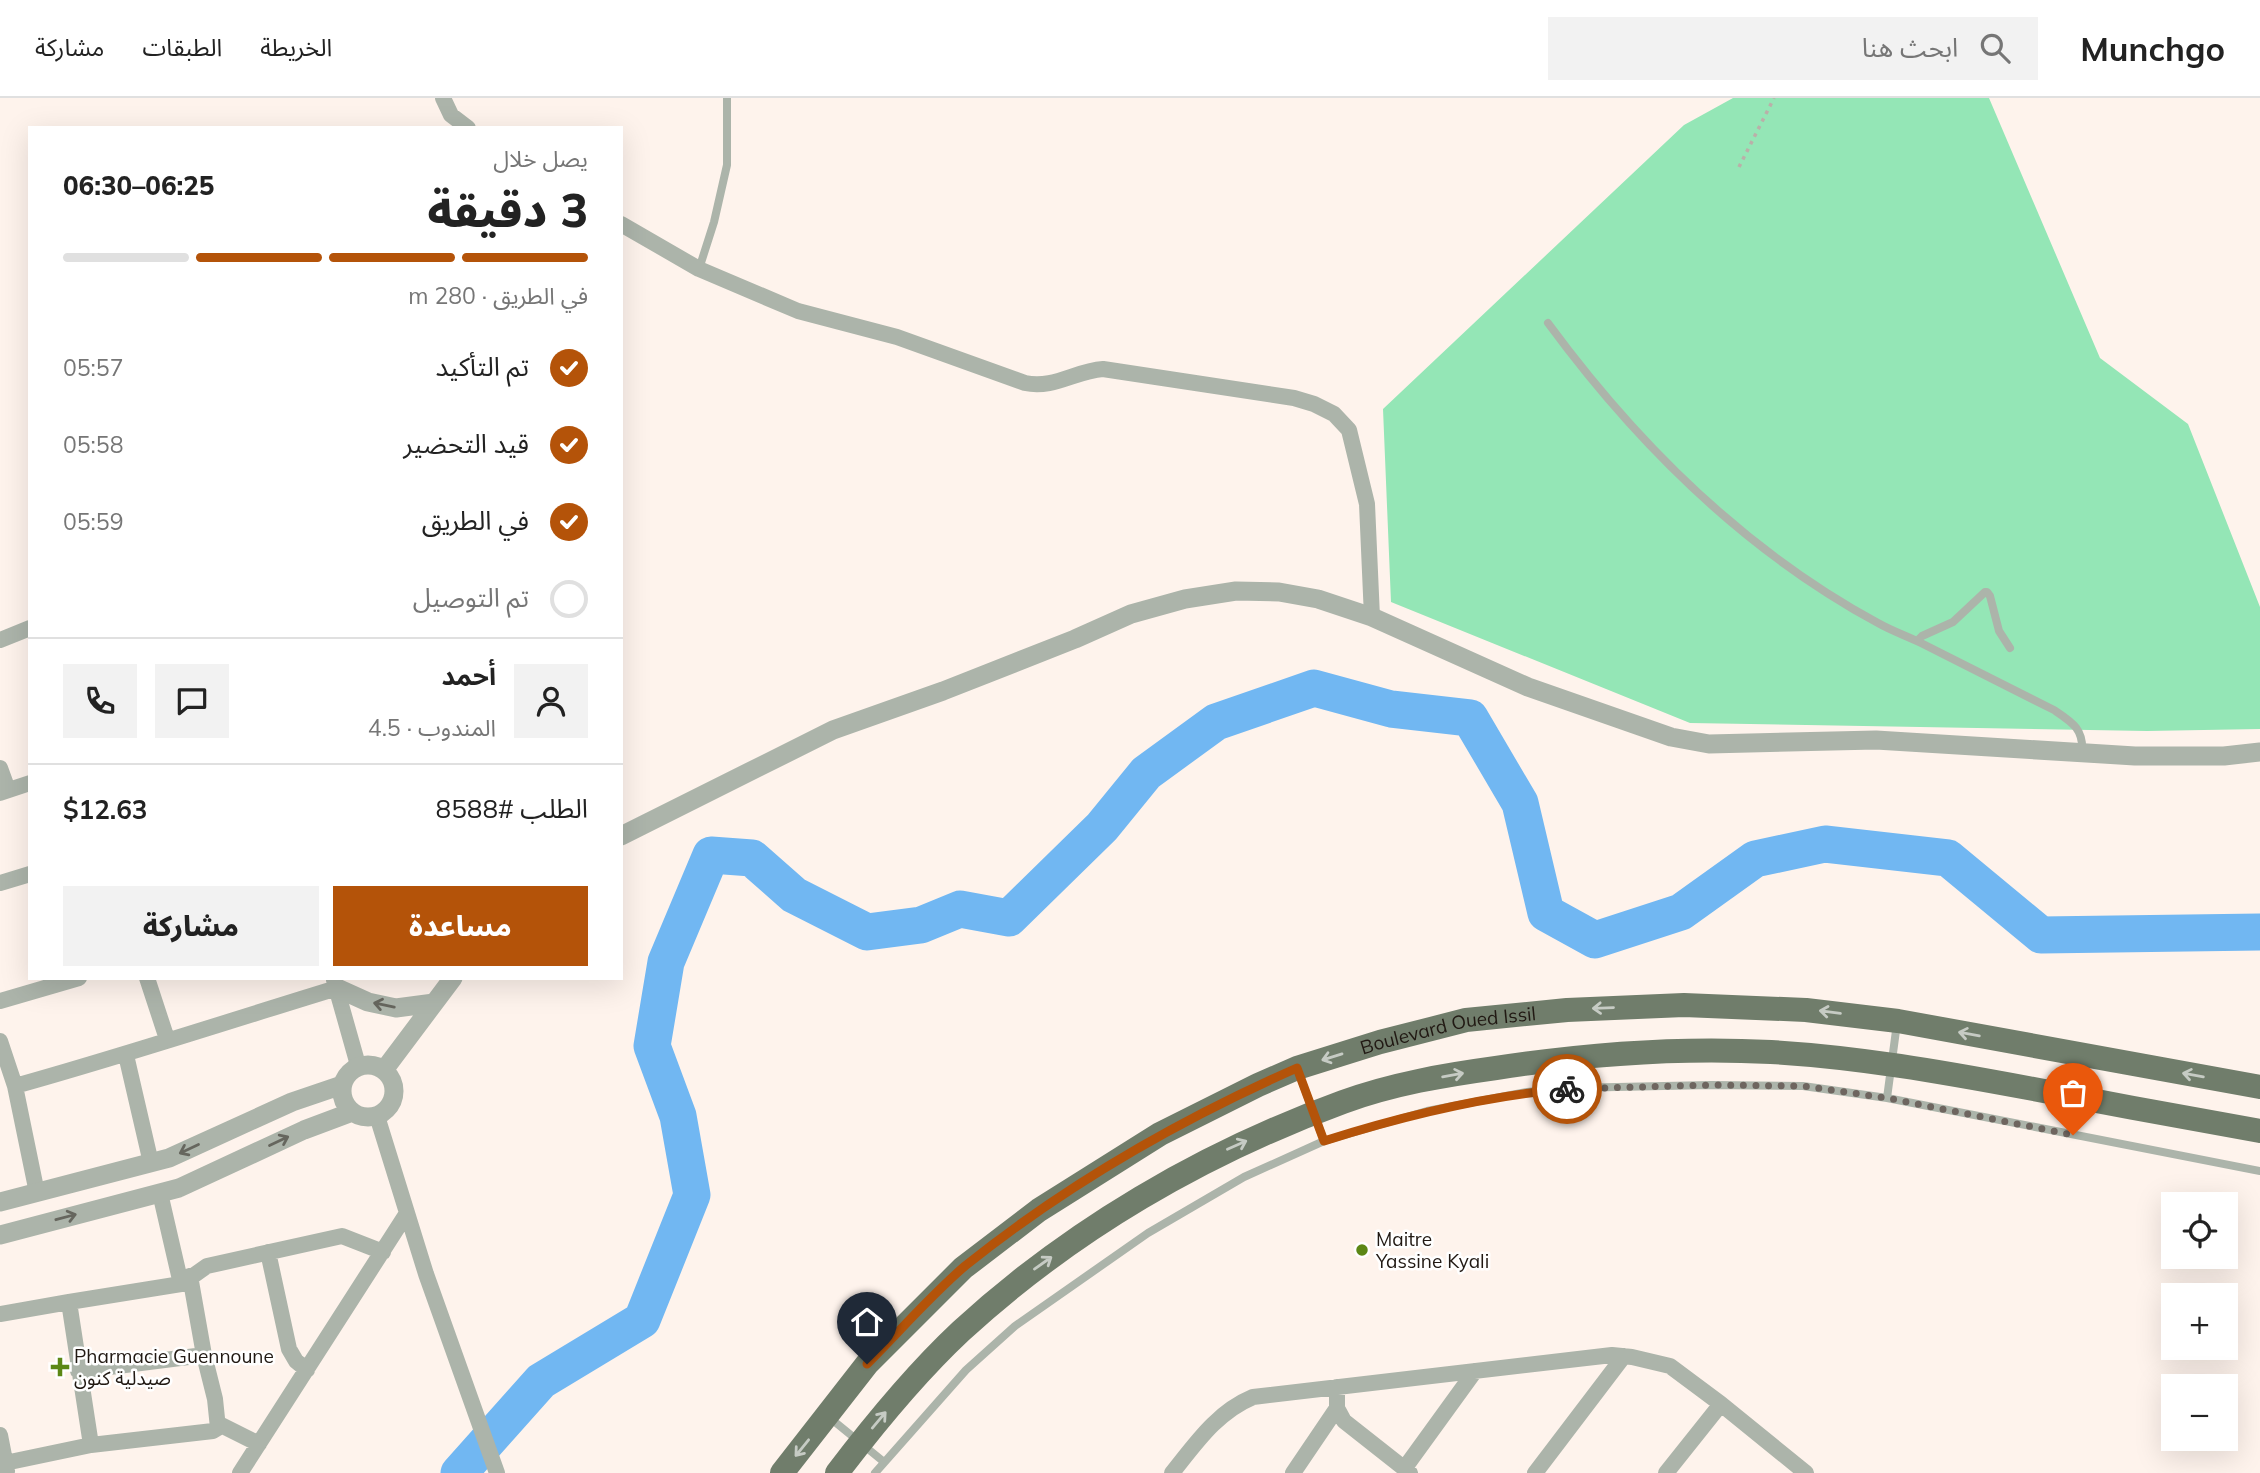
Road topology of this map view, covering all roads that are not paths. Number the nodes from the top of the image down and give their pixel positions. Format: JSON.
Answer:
{"nodes":[{"id":1,"x":443,"y":98,"type":"edge"},
{"id":2,"x":727,"y":98,"type":"edge"},
{"id":3,"x":466,"y":126,"type":"edge"},
{"id":4,"x":623,"y":225,"type":"edge"},
{"id":5,"x":699,"y":269,"type":"junction"},
{"id":6,"x":1548,"y":323,"type":"dead end"},
{"id":7,"x":1372,"y":617,"type":"junction"},
{"id":8,"x":28,"y":629,"type":"edge"},
{"id":9,"x":0,"y":640,"type":"edge"},
{"id":10,"x":1917,"y":641,"type":"junction"},
{"id":11,"x":2010,"y":648,"type":"dead end"},
{"id":12,"x":2260,"y":752,"type":"edge"},
{"id":13,"x":2082,"y":753,"type":"junction"},
{"id":14,"x":0,"y":768,"type":"edge"},
{"id":15,"x":28,"y":784,"type":"edge"},
{"id":16,"x":4,"y":791,"type":"edge"},
{"id":17,"x":623,"y":835,"type":"edge"},
{"id":18,"x":28,"y":875,"type":"edge"},
{"id":19,"x":0,"y":883,"type":"edge"},
{"id":20,"x":72,"y":980,"type":"edge"},
{"id":21,"x":148,"y":980,"type":"edge"},
{"id":22,"x":451,"y":980,"type":"edge"},
{"id":23,"x":335,"y":983,"type":"edge"},
{"id":24,"x":0,"y":1001,"type":"edge"},
{"id":25,"x":434,"y":1003,"type":"junction"},
{"id":26,"x":1898,"y":1021,"type":"junction"},
{"id":27,"x":167,"y":1039,"type":"junction"},
{"id":28,"x":0,"y":1041,"type":"edge"},
{"id":29,"x":126,"y":1055,"type":"junction"},
{"id":30,"x":1890,"y":1063,"type":"junction"},
{"id":31,"x":358,"y":1065,"type":"junction"},
{"id":32,"x":1297,"y":1068,"type":"junction"},
{"id":33,"x":384,"y":1070,"type":"junction"},
{"id":34,"x":342,"y":1085,"type":"junction"},
{"id":35,"x":15,"y":1086,"type":"junction"},
{"id":36,"x":2260,"y":1087,"type":"edge"},
{"id":37,"x":1887,"y":1098,"type":"junction"},
{"id":38,"x":352,"y":1112,"type":"junction"},
{"id":39,"x":1313,"y":1114,"type":"junction"},
{"id":40,"x":377,"y":1116,"type":"junction"},
{"id":41,"x":2260,"y":1132,"type":"edge"},
{"id":42,"x":1324,"y":1141,"type":"junction"},
{"id":43,"x":151,"y":1163,"type":"junction"},
{"id":44,"x":2260,"y":1171,"type":"edge"},
{"id":45,"x":37,"y":1193,"type":"junction"},
{"id":46,"x":160,"y":1193,"type":"junction"},
{"id":47,"x":0,"y":1202,"type":"edge"},
{"id":48,"x":407,"y":1213,"type":"junction"},
{"id":49,"x":0,"y":1235,"type":"edge"},
{"id":50,"x":268,"y":1252,"type":"junction"},
{"id":51,"x":383,"y":1252,"type":"junction"},
{"id":52,"x":186,"y":1280,"type":"junction"},
{"id":53,"x":69,"y":1302,"type":"junction"},
{"id":54,"x":0,"y":1314,"type":"edge"},
{"id":55,"x":204,"y":1355,"type":"junction"},
{"id":56,"x":1624,"y":1356,"type":"junction"},
{"id":57,"x":307,"y":1370,"type":"junction"},
{"id":58,"x":78,"y":1371,"type":"junction"},
{"id":59,"x":1475,"y":1371,"type":"junction"},
{"id":60,"x":1337,"y":1387,"type":"junction"},
{"id":61,"x":1721,"y":1404,"type":"junction"},
{"id":62,"x":1337,"y":1408,"type":"junction"},
{"id":63,"x":828,"y":1416,"type":"junction"},
{"id":64,"x":219,"y":1424,"type":"junction"},
{"id":65,"x":0,"y":1435,"type":"edge"},
{"id":66,"x":860,"y":1443,"type":"junction"},
{"id":67,"x":259,"y":1444,"type":"junction"},
{"id":68,"x":91,"y":1446,"type":"junction"},
{"id":69,"x":884,"y":1462,"type":"junction"},
{"id":70,"x":5,"y":1468,"type":"edge"},
{"id":71,"x":1407,"y":1471,"type":"edge"},
{"id":72,"x":1802,"y":1472,"type":"edge"},
{"id":73,"x":240,"y":1473,"type":"edge"},
{"id":74,"x":497,"y":1473,"type":"edge"},
{"id":75,"x":782,"y":1473,"type":"edge"},
{"id":76,"x":836,"y":1473,"type":"edge"},
{"id":77,"x":875,"y":1473,"type":"edge"},
{"id":78,"x":1172,"y":1473,"type":"edge"},
{"id":79,"x":1293,"y":1473,"type":"edge"},
{"id":80,"x":1535,"y":1473,"type":"edge"},
{"id":81,"x":1666,"y":1473,"type":"edge"}],
"edges":[{"from":1,"to":3,"type":"street"},
{"from":2,"to":5,"type":"lane"},
{"from":4,"to":5,"type":"street"},
{"from":5,"to":7,"type":"street"},
{"from":6,"to":10,"type":"lane"},
{"from":7,"to":13,"type":"street"},
{"from":7,"to":17,"type":"street"},
{"from":8,"to":9,"type":"street"},
{"from":10,"to":11,"type":"lane"},
{"from":10,"to":13,"type":"lane"},
{"from":12,"to":13,"type":"street"},
{"from":14,"to":16,"type":"street"},
{"from":15,"to":16,"type":"street"},
{"from":18,"to":19,"type":"street"},
{"from":20,"to":24,"type":"street"},
{"from":21,"to":27,"type":"street"},
{"from":22,"to":25,"type":"street"},
{"from":25,"to":23,"type":"street","one_way":true},
{"from":23,"to":27,"type":"street"},
{"from":23,"to":31,"type":"street"},
{"from":25,"to":33,"type":"street"},
{"from":26,"to":30,"type":"lane"},
{"from":26,"to":32,"type":"main road","name":"Boulevard Oued Issil","one_way":true},
{"from":36,"to":26,"type":"main road","name":"Boulevard Oued Issil","one_way":true},
{"from":27,"to":29,"type":"street"},
{"from":28,"to":35,"type":"street"},
{"from":29,"to":35,"type":"street"},
{"from":29,"to":43,"type":"street"},
{"from":30,"to":37,"type":"lane"},
{"from":39,"to":30,"type":"main road","one_way":true},
{"from":30,"to":41,"type":"main road"},
{"from":31,"to":33,"type":"street"},
{"from":31,"to":34,"type":"street"},
{"from":32,"to":39,"type":"lane"},
{"from":32,"to":63,"type":"main road","name":"Boulevard Oued Issil"},
{"from":33,"to":40,"type":"street"},
{"from":34,"to":38,"type":"street"},
{"from":34,"to":43,"type":"street","one_way":true},
{"from":35,"to":45,"type":"street"},
{"from":37,"to":42,"type":"lane"},
{"from":37,"to":44,"type":"lane"},
{"from":38,"to":40,"type":"street"},
{"from":46,"to":38,"type":"street","one_way":true},
{"from":39,"to":42,"type":"lane"},
{"from":66,"to":39,"type":"main road","one_way":true},
{"from":40,"to":48,"type":"street"},
{"from":42,"to":69,"type":"lane"},
{"from":43,"to":45,"type":"street"},
{"from":45,"to":47,"type":"street"},
{"from":49,"to":46,"type":"street","one_way":true},
{"from":46,"to":52,"type":"street"},
{"from":48,"to":51,"type":"street"},
{"from":48,"to":74,"type":"street"},
{"from":50,"to":51,"type":"street"},
{"from":50,"to":52,"type":"street"},
{"from":50,"to":57,"type":"street"},
{"from":51,"to":57,"type":"street"},
{"from":52,"to":53,"type":"street"},
{"from":52,"to":55,"type":"street"},
{"from":53,"to":54,"type":"street"},
{"from":53,"to":58,"type":"street"},
{"from":55,"to":58,"type":"street"},
{"from":55,"to":64,"type":"street"},
{"from":56,"to":59,"type":"street"},
{"from":56,"to":61,"type":"street"},
{"from":56,"to":80,"type":"street"},
{"from":57,"to":67,"type":"street"},
{"from":58,"to":68,"type":"street"},
{"from":59,"to":60,"type":"street"},
{"from":59,"to":71,"type":"street"},
{"from":60,"to":62,"type":"street"},
{"from":60,"to":78,"type":"street"},
{"from":61,"to":72,"type":"street"},
{"from":61,"to":81,"type":"street"},
{"from":62,"to":71,"type":"street"},
{"from":62,"to":79,"type":"street"},
{"from":63,"to":66,"type":"lane"},
{"from":63,"to":75,"type":"main road","name":"Boulevard Oued Issil","one_way":true},
{"from":64,"to":67,"type":"street"},
{"from":64,"to":68,"type":"street"},
{"from":65,"to":70,"type":"street"},
{"from":66,"to":69,"type":"lane"},
{"from":66,"to":76,"type":"main road"},
{"from":67,"to":73,"type":"street"},
{"from":68,"to":70,"type":"street"},
{"from":69,"to":77,"type":"lane"}]}
